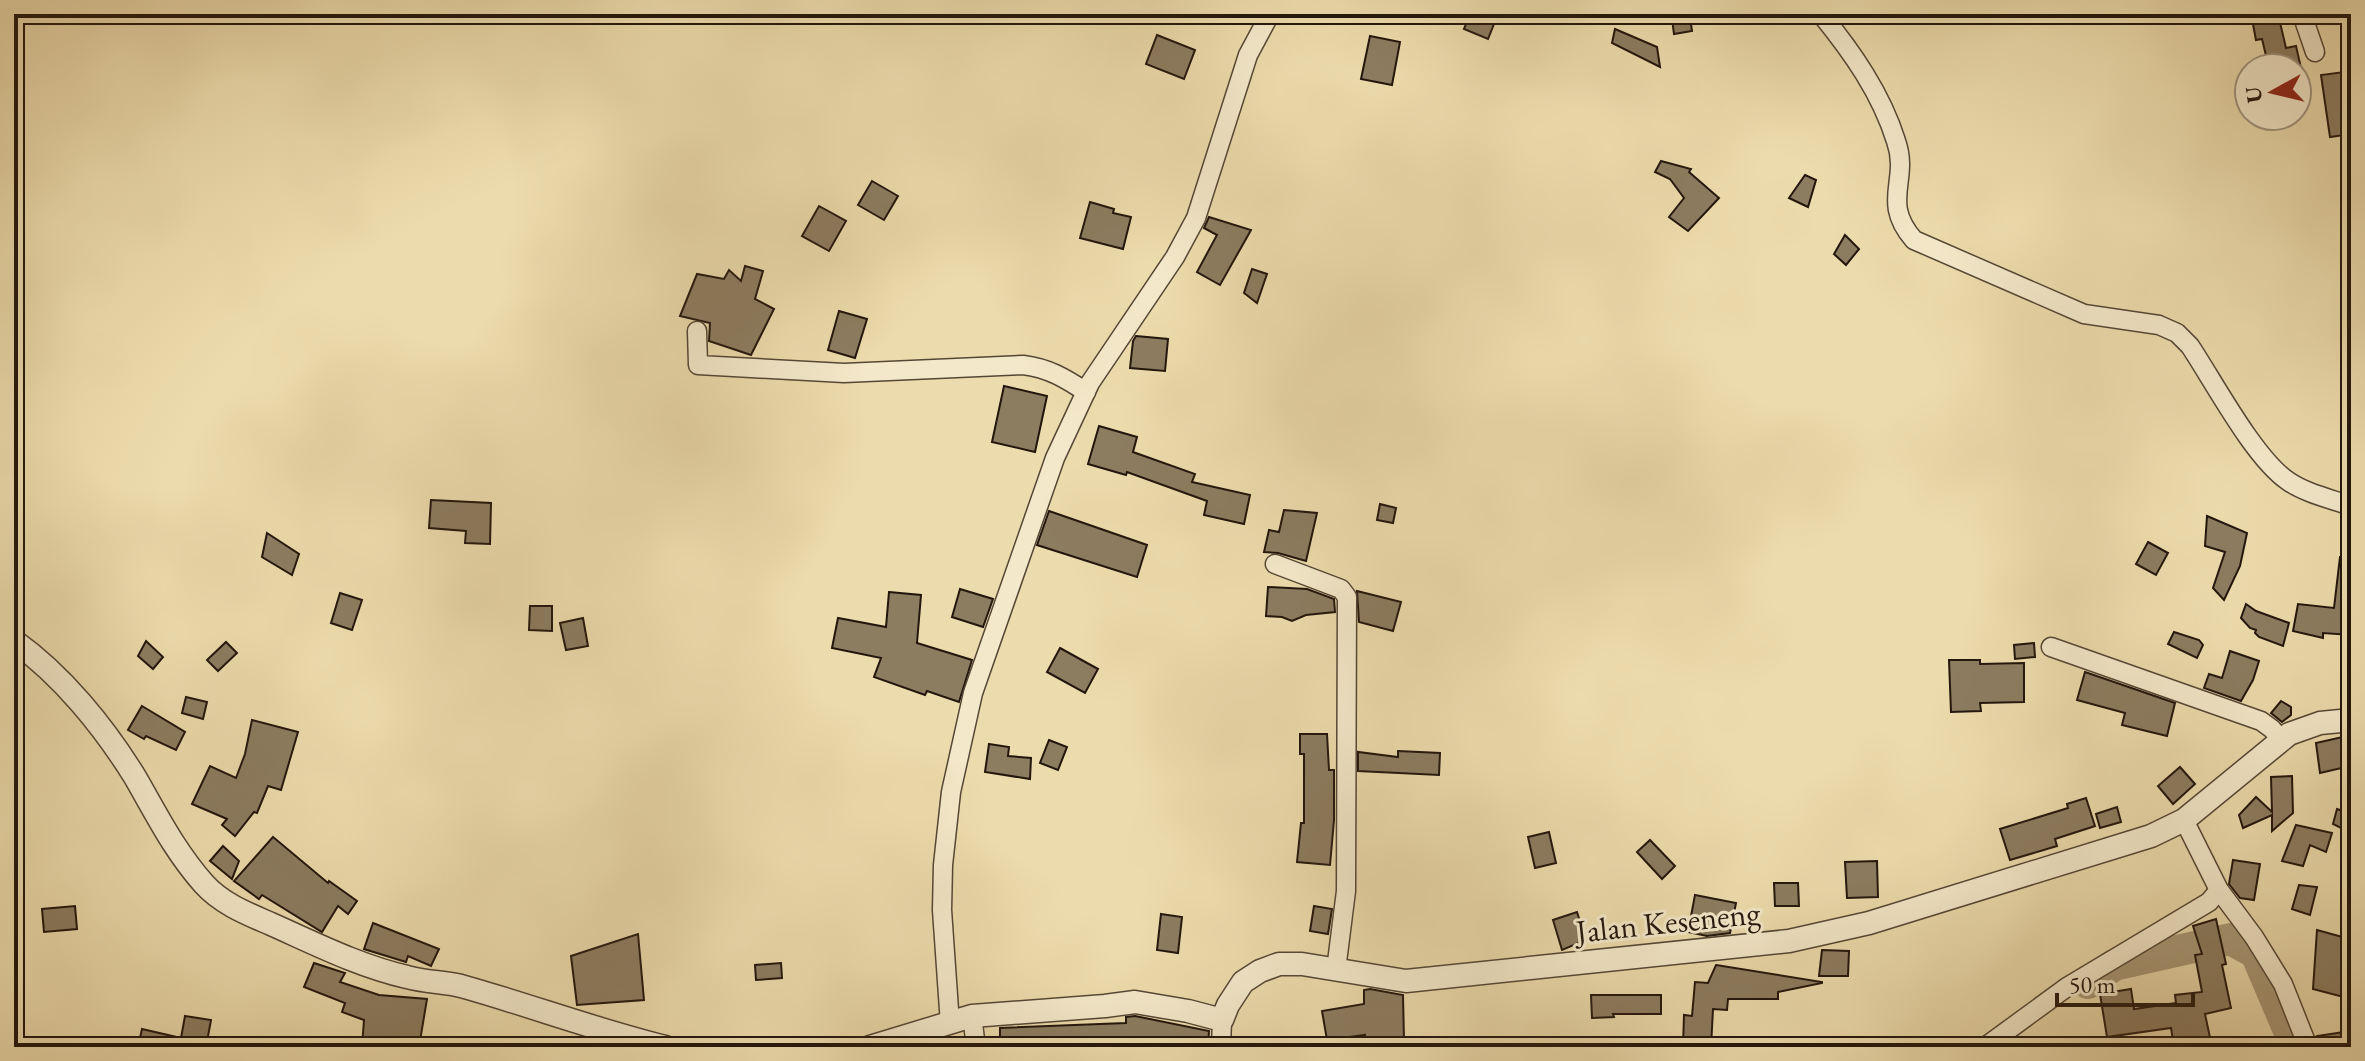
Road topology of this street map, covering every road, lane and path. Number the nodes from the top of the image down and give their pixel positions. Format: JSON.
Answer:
{"nodes":[{"id":1,"x":1270,"y":14,"type":"edge"},
{"id":2,"x":1821,"y":14,"type":"edge"},
{"id":3,"x":2302,"y":14,"type":"edge"},
{"id":4,"x":2315,"y":52,"type":"dead end"},
{"id":5,"x":697,"y":331,"type":"dead end"},
{"id":6,"x":1086,"y":392,"type":"junction"},
{"id":7,"x":2351,"y":506,"type":"edge"},
{"id":8,"x":1275,"y":564,"type":"dead end"},
{"id":9,"x":14,"y":641,"type":"edge"},
{"id":10,"x":2051,"y":647,"type":"dead end"},
{"id":11,"x":2351,"y":720,"type":"edge"},
{"id":12,"x":2280,"y":739,"type":"junction"},
{"id":13,"x":2184,"y":820,"type":"junction"},
{"id":14,"x":2219,"y":890,"type":"junction"},
{"id":15,"x":1336,"y":970,"type":"junction"},
{"id":16,"x":972,"y":1016,"type":"junction"},
{"id":17,"x":1222,"y":1020,"type":"junction"},
{"id":18,"x":950,"y":1024,"type":"junction"},
{"id":19,"x":665,"y":1047,"type":"edge"},
{"id":20,"x":870,"y":1047,"type":"edge"},
{"id":21,"x":976,"y":1047,"type":"edge"},
{"id":22,"x":1221,"y":1047,"type":"edge"},
{"id":23,"x":1985,"y":1047,"type":"edge"},
{"id":24,"x":2308,"y":1047,"type":"edge"}],
"edges":[{"from":1,"to":6,"type":"street"},
{"from":2,"to":7,"type":"street"},
{"from":3,"to":4,"type":"street"},
{"from":5,"to":6,"type":"street"},
{"from":6,"to":18,"type":"street"},
{"from":8,"to":15,"type":"street"},
{"from":9,"to":19,"type":"street"},
{"from":10,"to":12,"type":"street"},
{"from":11,"to":12,"type":"street","name":"Jalan Keseneng"},
{"from":12,"to":13,"type":"street","name":"Jalan Keseneng"},
{"from":13,"to":14,"type":"street"},
{"from":13,"to":15,"type":"street","name":"Jalan Keseneng"},
{"from":14,"to":23,"type":"street"},
{"from":14,"to":24,"type":"street"},
{"from":15,"to":17,"type":"street","name":"Jalan Keseneng"},
{"from":16,"to":17,"type":"street"},
{"from":16,"to":18,"type":"street"},
{"from":16,"to":21,"type":"street"},
{"from":17,"to":22,"type":"street"},
{"from":18,"to":20,"type":"street"}]}
